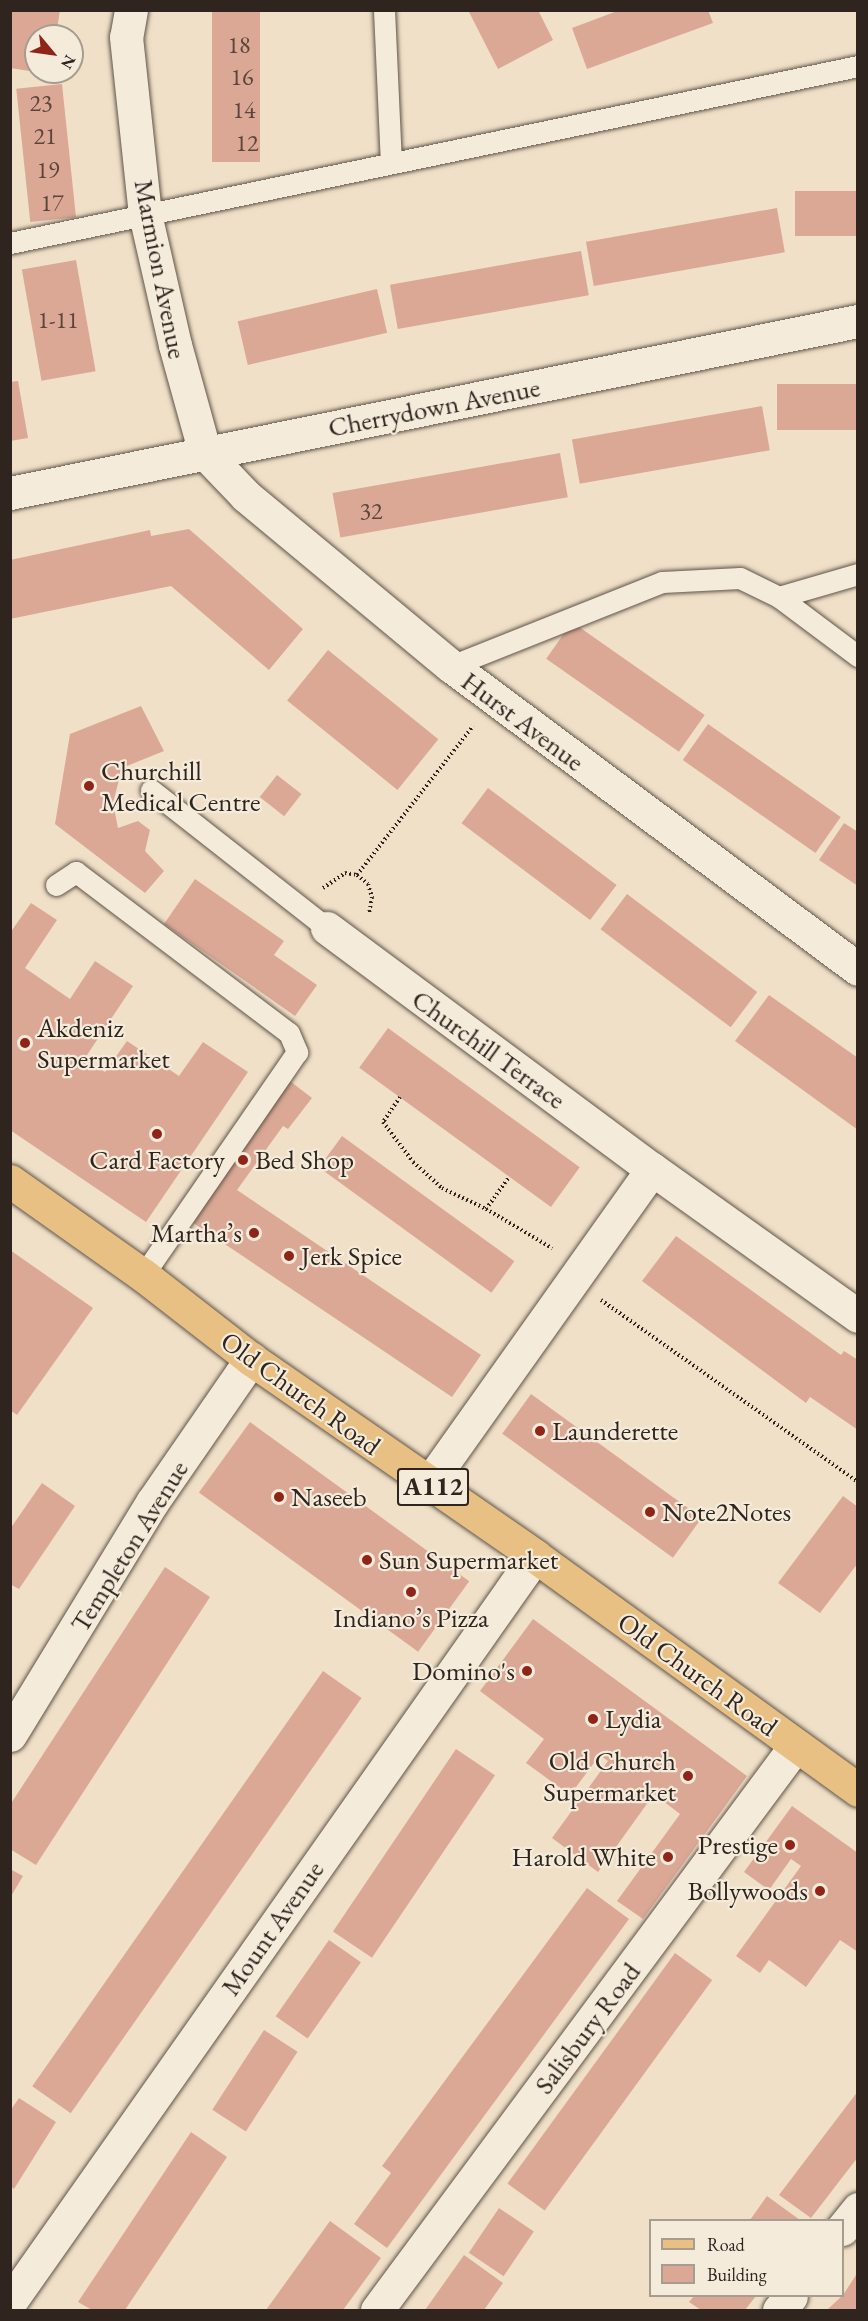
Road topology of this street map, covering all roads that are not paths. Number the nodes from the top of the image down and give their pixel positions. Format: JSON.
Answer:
{"nodes":[{"id":1,"x":130,"y":10,"type":"edge"},
{"id":2,"x":384,"y":10,"type":"edge"},
{"id":3,"x":858,"y":66,"type":"edge"},
{"id":4,"x":391,"y":162,"type":"junction"},
{"id":5,"x":145,"y":214,"type":"junction"},
{"id":6,"x":10,"y":243,"type":"edge"},
{"id":7,"x":858,"y":321,"type":"edge"},
{"id":8,"x":205,"y":453,"type":"junction"},
{"id":9,"x":10,"y":493,"type":"edge"},
{"id":10,"x":858,"y":574,"type":"edge"},
{"id":11,"x":779,"y":597,"type":"junction"},
{"id":12,"x":858,"y":656,"type":"edge"},
{"id":13,"x":451,"y":666,"type":"junction"},
{"id":14,"x":151,"y":790,"type":"dead end"},
{"id":15,"x":56,"y":885,"type":"dead end"},
{"id":16,"x":327,"y":928,"type":"joint"},
{"id":17,"x":858,"y":969,"type":"edge"},
{"id":18,"x":652,"y":1169,"type":"junction"},
{"id":19,"x":10,"y":1181,"type":"edge"},
{"id":20,"x":143,"y":1275,"type":"junction"},
{"id":21,"x":858,"y":1316,"type":"edge"},
{"id":22,"x":251,"y":1359,"type":"junction"},
{"id":23,"x":429,"y":1483,"type":"junction"},
{"id":24,"x":535,"y":1556,"type":"junction"},
{"id":25,"x":10,"y":1735,"type":"edge"},
{"id":26,"x":796,"y":1745,"type":"junction"},
{"id":27,"x":858,"y":1790,"type":"edge"},
{"id":28,"x":858,"y":2209,"type":"edge"},
{"id":29,"x":844,"y":2228,"type":"edge"},
{"id":30,"x":789,"y":2297,"type":"edge"},
{"id":31,"x":10,"y":2302,"type":"edge"},
{"id":32,"x":377,"y":2310,"type":"edge"},
{"id":33,"x":779,"y":2310,"type":"edge"}],
"edges":[{"from":1,"to":5,"type":"street","name":"Marmion Avenue"},
{"from":2,"to":4,"type":"lane"},
{"from":3,"to":4,"type":"lane"},
{"from":4,"to":5,"type":"lane"},
{"from":5,"to":6,"type":"lane"},
{"from":5,"to":8,"type":"street","name":"Marmion Avenue"},
{"from":7,"to":8,"type":"street","name":"Cherrydown Avenue"},
{"from":8,"to":9,"type":"street","name":"Cherrydown Avenue"},
{"from":8,"to":13,"type":"street","name":"Hurst Avenue"},
{"from":10,"to":11,"type":"lane"},
{"from":11,"to":12,"type":"lane"},
{"from":11,"to":13,"type":"lane"},
{"from":13,"to":17,"type":"street","name":"Hurst Avenue"},
{"from":14,"to":16,"type":"lane"},
{"from":15,"to":20,"type":"lane"},
{"from":16,"to":18,"type":"street","name":"Churchill Terrace"},
{"from":18,"to":21,"type":"street","name":"Churchill Terrace"},
{"from":18,"to":23,"type":"street"},
{"from":19,"to":20,"type":"main road","name":"Old Church Road","number":"A112"},
{"from":20,"to":22,"type":"main road","name":"Old Church Road","number":"A112"},
{"from":22,"to":23,"type":"main road","name":"Old Church Road","number":"A112"},
{"from":22,"to":25,"type":"street","name":"Templeton Avenue"},
{"from":23,"to":24,"type":"main road","name":"Old Church Road","number":"A112"},
{"from":24,"to":26,"type":"main road","name":"Old Church Road","number":"A112"},
{"from":24,"to":31,"type":"street","name":"Mount Avenue"},
{"from":26,"to":27,"type":"main road","name":"Old Church Road","number":"A112"},
{"from":26,"to":32,"type":"street","name":"Salisbury Road"},
{"from":28,"to":29,"type":"street"},
{"from":30,"to":33,"type":"street"}]}
